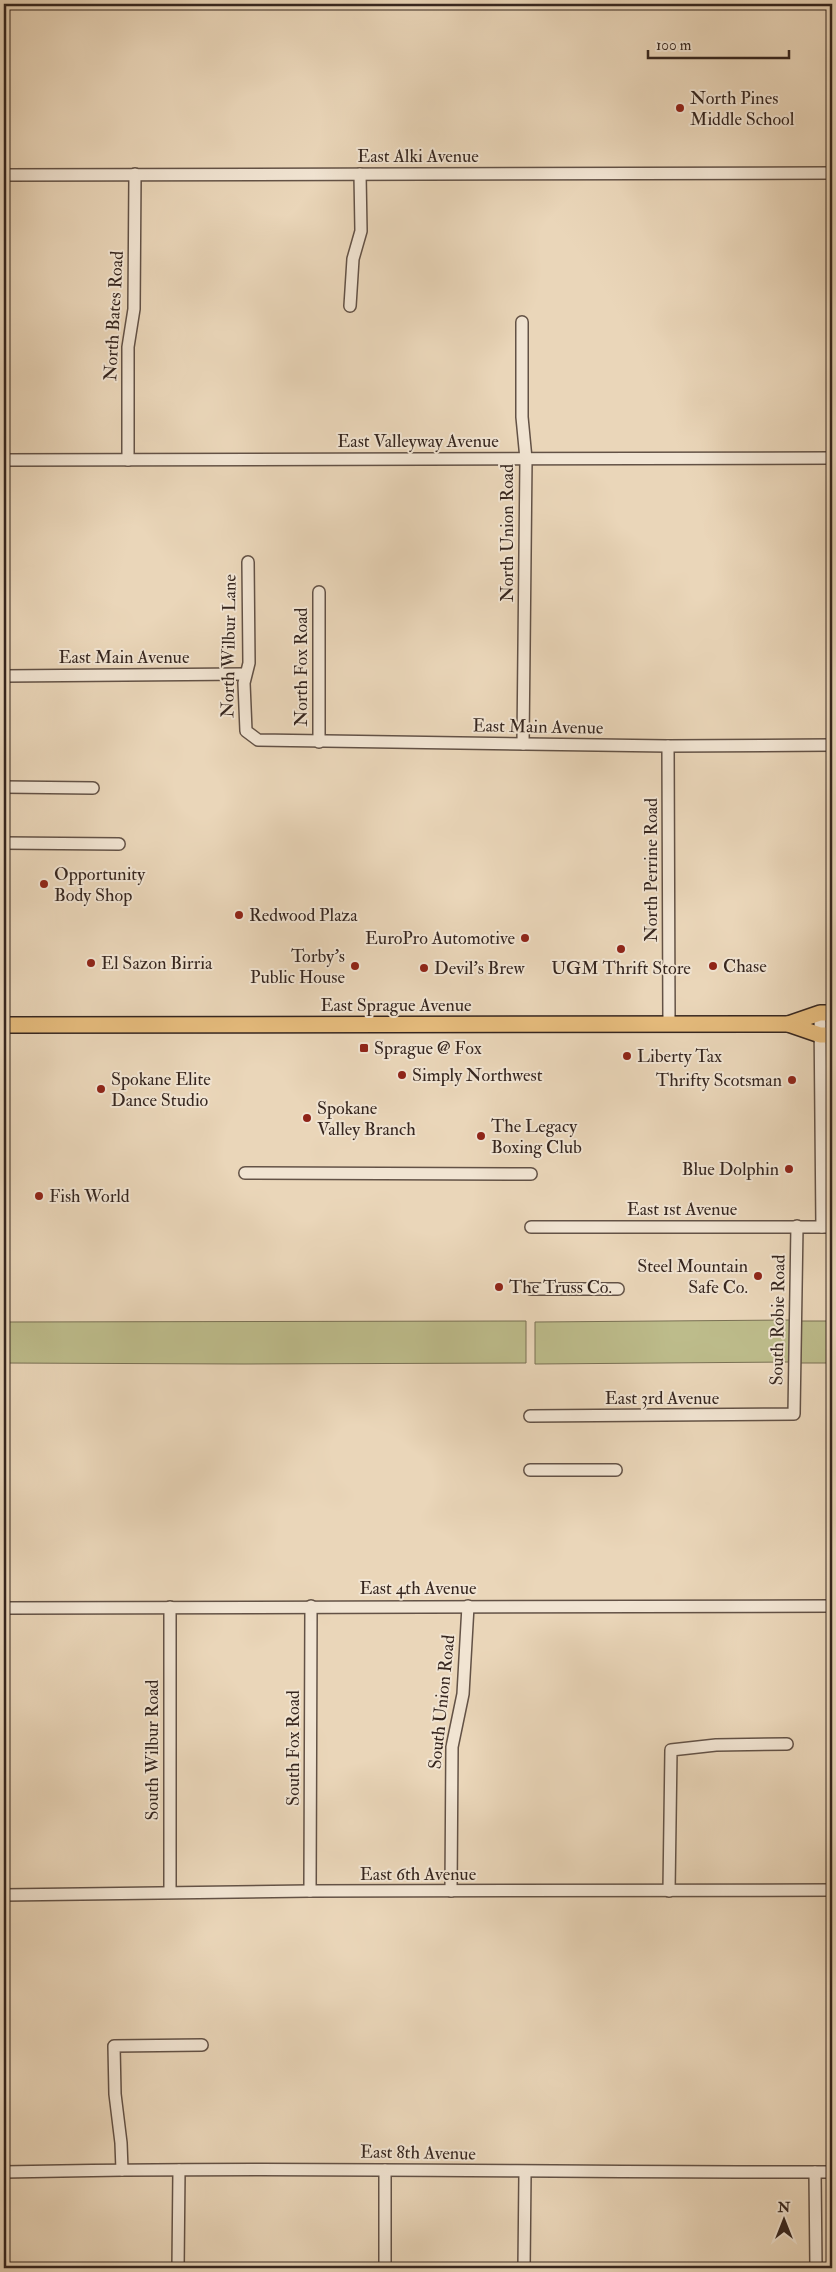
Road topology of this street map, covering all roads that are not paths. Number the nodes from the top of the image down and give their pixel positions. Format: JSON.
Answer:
{"nodes":[{"id":1,"x":832,"y":173,"type":"edge"},
{"id":2,"x":135,"y":174,"type":"junction"},
{"id":3,"x":360,"y":174,"type":"junction"},
{"id":4,"x":4,"y":175,"type":"edge"},
{"id":5,"x":350,"y":306,"type":"dead end"},
{"id":6,"x":522,"y":322,"type":"dead end"},
{"id":7,"x":832,"y":458,"type":"edge"},
{"id":8,"x":526,"y":459,"type":"junction"},
{"id":9,"x":4,"y":460,"type":"edge"},
{"id":10,"x":128,"y":460,"type":"junction"},
{"id":11,"x":248,"y":562,"type":"dead end"},
{"id":12,"x":319,"y":592,"type":"dead end"},
{"id":13,"x":246,"y":674,"type":"junction"},
{"id":14,"x":4,"y":676,"type":"edge"},
{"id":15,"x":246,"y":731,"type":"joint"},
{"id":16,"x":319,"y":742,"type":"junction"},
{"id":17,"x":523,"y":744,"type":"junction"},
{"id":18,"x":832,"y":745,"type":"edge"},
{"id":19,"x":668,"y":746,"type":"junction"},
{"id":20,"x":4,"y":787,"type":"edge"},
{"id":21,"x":93,"y":788,"type":"dead end"},
{"id":22,"x":4,"y":844,"type":"edge"},
{"id":23,"x":119,"y":844,"type":"dead end"},
{"id":24,"x":826,"y":1013,"type":"edge"},
{"id":25,"x":670,"y":1024,"type":"junction"},
{"id":26,"x":788,"y":1024,"type":"junction"},
{"id":27,"x":4,"y":1025,"type":"edge"},
{"id":28,"x":826,"y":1035,"type":"edge"},
{"id":29,"x":245,"y":1173,"type":"dead end"},
{"id":30,"x":531,"y":1174,"type":"dead end"},
{"id":31,"x":797,"y":1226,"type":"junction"},
{"id":32,"x":531,"y":1227,"type":"dead end"},
{"id":33,"x":827,"y":1227,"type":"edge"},
{"id":34,"x":531,"y":1289,"type":"dead end"},
{"id":35,"x":618,"y":1289,"type":"dead end"},
{"id":36,"x":794,"y":1414,"type":"joint"},
{"id":37,"x":530,"y":1416,"type":"dead end"},
{"id":38,"x":530,"y":1470,"type":"dead end"},
{"id":39,"x":616,"y":1470,"type":"dead end"},
{"id":40,"x":311,"y":1606,"type":"junction"},
{"id":41,"x":468,"y":1606,"type":"junction"},
{"id":42,"x":832,"y":1606,"type":"edge"},
{"id":43,"x":4,"y":1608,"type":"edge"},
{"id":44,"x":170,"y":1608,"type":"junction"},
{"id":45,"x":786,"y":1744,"type":"dead end"},
{"id":46,"x":832,"y":1890,"type":"edge"},
{"id":47,"x":310,"y":1891,"type":"junction"},
{"id":48,"x":452,"y":1891,"type":"junction"},
{"id":49,"x":669,"y":1891,"type":"junction"},
{"id":50,"x":170,"y":1892,"type":"junction"},
{"id":51,"x":4,"y":1895,"type":"edge"},
{"id":52,"x":202,"y":2045,"type":"dead end"},
{"id":53,"x":122,"y":2170,"type":"junction"},
{"id":54,"x":178,"y":2170,"type":"junction"},
{"id":55,"x":385,"y":2170,"type":"junction"},
{"id":56,"x":4,"y":2172,"type":"edge"},
{"id":57,"x":815,"y":2172,"type":"junction"},
{"id":58,"x":832,"y":2172,"type":"edge"},
{"id":59,"x":526,"y":2173,"type":"junction"},
{"id":60,"x":178,"y":2268,"type":"edge"},
{"id":61,"x":385,"y":2268,"type":"edge"},
{"id":62,"x":524,"y":2268,"type":"edge"},
{"id":63,"x":816,"y":2268,"type":"edge"}],
"edges":[{"from":1,"to":3,"type":"street","name":"East Alki Avenue"},
{"from":2,"to":3,"type":"street","name":"East Alki Avenue"},
{"from":2,"to":4,"type":"street","name":"East Alki Avenue"},
{"from":2,"to":10,"type":"street","name":"North Bates Road"},
{"from":3,"to":5,"type":"street"},
{"from":6,"to":8,"type":"street","name":"North Union Road"},
{"from":7,"to":8,"type":"street","name":"East Valleyway Avenue"},
{"from":8,"to":10,"type":"street","name":"East Valleyway Avenue"},
{"from":8,"to":17,"type":"street","name":"North Union Road"},
{"from":9,"to":10,"type":"street","name":"East Valleyway Avenue"},
{"from":11,"to":13,"type":"street","name":"North Wilbur Lane"},
{"from":12,"to":16,"type":"street","name":"North Fox Road"},
{"from":13,"to":14,"type":"street","name":"East Main Avenue"},
{"from":13,"to":15,"type":"street","name":"North Wilbur Lane"},
{"from":15,"to":16,"type":"street","name":"East Main Avenue"},
{"from":16,"to":17,"type":"street","name":"East Main Avenue"},
{"from":17,"to":19,"type":"street","name":"East Main Avenue"},
{"from":18,"to":19,"type":"street","name":"East Main Avenue"},
{"from":19,"to":25,"type":"street","name":"North Perrine Road"},
{"from":20,"to":21,"type":"street"},
{"from":22,"to":23,"type":"street"},
{"from":24,"to":26,"type":"main road","name":"East Sprague Avenue"},
{"from":24,"to":28,"type":"street"},
{"from":25,"to":26,"type":"main road","name":"East Sprague Avenue"},
{"from":25,"to":27,"type":"main road","name":"East Sprague Avenue"},
{"from":26,"to":28,"type":"main road","name":"East Sprague Avenue"},
{"from":28,"to":33,"type":"street"},
{"from":29,"to":30,"type":"street"},
{"from":31,"to":32,"type":"street","name":"East 1st Avenue"},
{"from":31,"to":33,"type":"street","name":"East 1st Avenue"},
{"from":31,"to":36,"type":"street","name":"South Robie Road"},
{"from":34,"to":35,"type":"street"},
{"from":36,"to":37,"type":"street","name":"East 3rd Avenue"},
{"from":38,"to":39,"type":"street"},
{"from":40,"to":41,"type":"street","name":"East 4th Avenue"},
{"from":40,"to":44,"type":"street","name":"East 4th Avenue"},
{"from":40,"to":47,"type":"street","name":"South Fox Road"},
{"from":41,"to":42,"type":"street","name":"East 4th Avenue"},
{"from":41,"to":48,"type":"street","name":"South Union Road"},
{"from":43,"to":44,"type":"street","name":"East 4th Avenue"},
{"from":44,"to":50,"type":"street","name":"South Wilbur Road"},
{"from":45,"to":49,"type":"street"},
{"from":46,"to":49,"type":"street","name":"East 6th Avenue"},
{"from":47,"to":48,"type":"street","name":"East 6th Avenue"},
{"from":47,"to":50,"type":"street","name":"East 6th Avenue"},
{"from":48,"to":49,"type":"street","name":"East 6th Avenue"},
{"from":50,"to":51,"type":"street","name":"East 6th Avenue"},
{"from":52,"to":53,"type":"street"},
{"from":53,"to":54,"type":"street","name":"East 8th Avenue"},
{"from":53,"to":56,"type":"street","name":"East 8th Avenue"},
{"from":54,"to":55,"type":"street","name":"East 8th Avenue"},
{"from":54,"to":60,"type":"street"},
{"from":55,"to":59,"type":"street","name":"East 8th Avenue"},
{"from":55,"to":61,"type":"street"},
{"from":57,"to":58,"type":"street","name":"East 8th Avenue"},
{"from":57,"to":59,"type":"street","name":"East 8th Avenue"},
{"from":57,"to":63,"type":"street"},
{"from":59,"to":62,"type":"street"}]}
